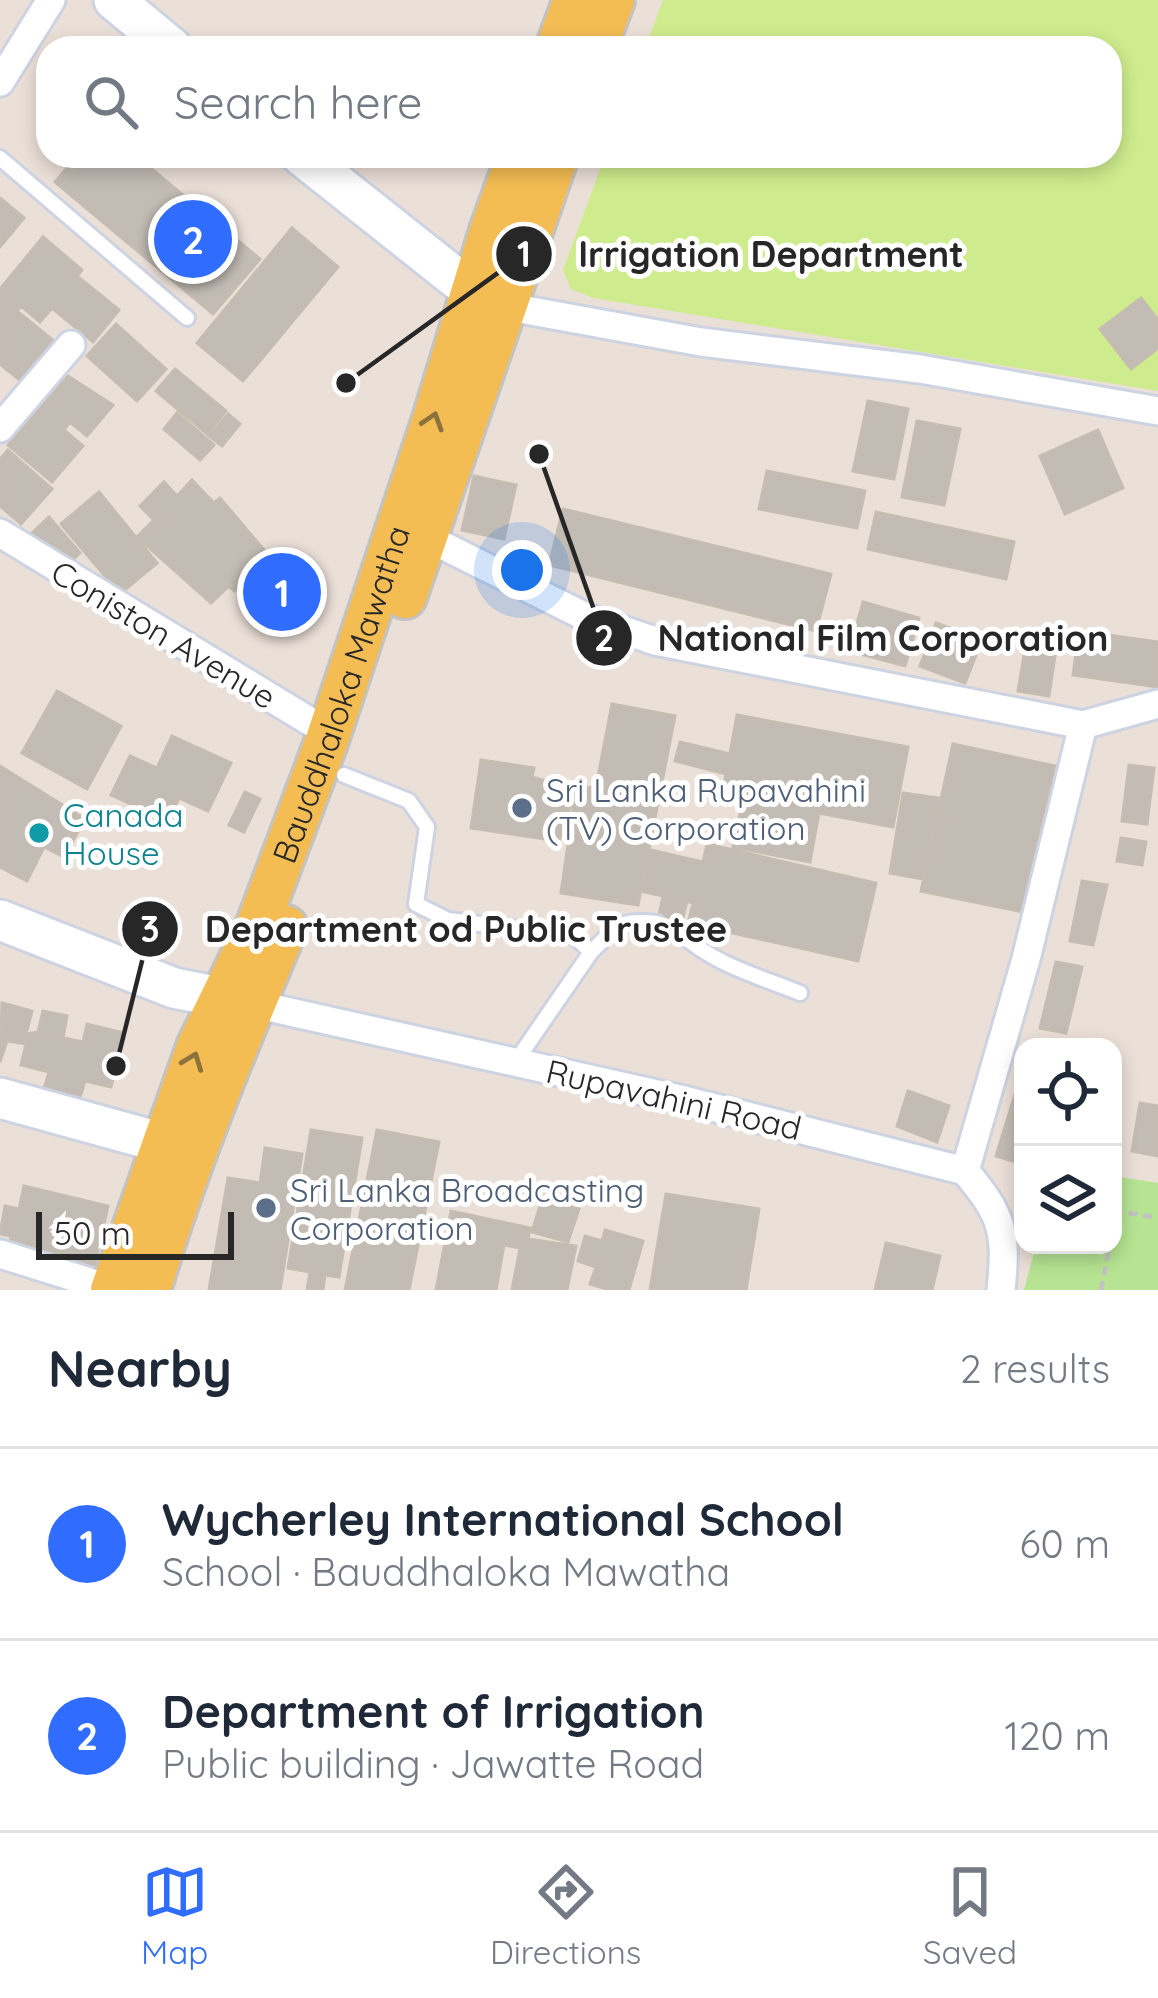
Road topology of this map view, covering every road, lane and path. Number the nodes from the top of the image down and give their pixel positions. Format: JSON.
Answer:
{"nodes":[{"id":1,"x":51,"y":0,"type":"edge"},
{"id":2,"x":114,"y":0,"type":"edge"},
{"id":3,"x":575,"y":0,"type":"edge"},
{"id":4,"x":613,"y":0,"type":"edge"},
{"id":5,"x":158,"y":36,"type":"edge"},
{"id":6,"x":562,"y":36,"type":"edge"},
{"id":7,"x":600,"y":36,"type":"edge"},
{"id":8,"x":0,"y":82,"type":"edge"},
{"id":9,"x":0,"y":158,"type":"edge"},
{"id":10,"x":318,"y":168,"type":"edge"},
{"id":11,"x":515,"y":168,"type":"edge"},
{"id":12,"x":551,"y":168,"type":"edge"},
{"id":13,"x":488,"y":299,"type":"junction"},
{"id":14,"x":187,"y":318,"type":"dead end"},
{"id":15,"x":70,"y":345,"type":"dead end"},
{"id":16,"x":1158,"y":411,"type":"edge"},
{"id":17,"x":0,"y":428,"type":"edge"},
{"id":18,"x":0,"y":533,"type":"edge"},
{"id":19,"x":426,"y":537,"type":"junction"},
{"id":20,"x":1158,"y":704,"type":"edge"},
{"id":21,"x":1083,"y":725,"type":"junction"},
{"id":22,"x":329,"y":734,"type":"junction"},
{"id":23,"x":344,"y":775,"type":"junction"},
{"id":24,"x":0,"y":920,"type":"edge"},
{"id":25,"x":657,"y":923,"type":"dead end"},
{"id":26,"x":680,"y":933,"type":"dead end"},
{"id":27,"x":591,"y":952,"type":"junction"},
{"id":28,"x":800,"y":992,"type":"dead end"},
{"id":29,"x":238,"y":1001,"type":"junction"},
{"id":30,"x":516,"y":1061,"type":"junction"},
{"id":31,"x":0,"y":1098,"type":"edge"},
{"id":32,"x":163,"y":1143,"type":"junction"},
{"id":33,"x":965,"y":1171,"type":"junction"},
{"id":34,"x":1122,"y":1212,"type":"edge"},
{"id":35,"x":1158,"y":1218,"type":"edge"},
{"id":36,"x":0,"y":1254,"type":"edge"},
{"id":37,"x":1108,"y":1254,"type":"edge"},
{"id":38,"x":112,"y":1290,"type":"edge"},
{"id":39,"x":149,"y":1290,"type":"edge"},
{"id":40,"x":1001,"y":1290,"type":"edge"},
{"id":41,"x":1101,"y":1290,"type":"edge"}],
"edges":[{"from":1,"to":8,"type":"street"},
{"from":2,"to":5,"type":"main road"},
{"from":3,"to":6,"type":"main road"},
{"from":4,"to":7,"type":"main road"},
{"from":9,"to":14,"type":"lane"},
{"from":10,"to":13,"type":"main road"},
{"from":11,"to":13,"type":"main road","name":"Bauddhaloka Mawatha"},
{"from":12,"to":13,"type":"main road","name":"Bauddhaloka Mawatha"},
{"from":13,"to":16,"type":"street"},
{"from":13,"to":19,"type":"main road","name":"Bauddhaloka Mawatha"},
{"from":22,"to":13,"type":"main road","name":"Bauddhaloka Mawatha","one_way":true},
{"from":15,"to":17,"type":"street"},
{"from":18,"to":22,"type":"street","name":"Coniston Avenue"},
{"from":19,"to":21,"type":"street"},
{"from":19,"to":23,"type":"main road","name":"Bauddhaloka Mawatha"},
{"from":20,"to":21,"type":"street"},
{"from":21,"to":33,"type":"street"},
{"from":22,"to":29,"type":"main road","name":"Bauddhaloka Mawatha"},
{"from":23,"to":27,"type":"lane"},
{"from":23,"to":29,"type":"main road","name":"Bauddhaloka Mawatha"},
{"from":24,"to":29,"type":"main road"},
{"from":25,"to":27,"type":"lane"},
{"from":26,"to":28,"type":"lane"},
{"from":27,"to":30,"type":"lane"},
{"from":29,"to":30,"type":"street","name":"Rupavahini Road"},
{"from":32,"to":29,"type":"main road","name":"Bauddhaloka Mawatha","one_way":true},
{"from":29,"to":39,"type":"main road","name":"Bauddhaloka Mawatha"},
{"from":30,"to":33,"type":"street","name":"Rupavahini Road"},
{"from":31,"to":32,"type":"main road"},
{"from":32,"to":38,"type":"main road","name":"Bauddhaloka Mawatha"},
{"from":33,"to":40,"type":"street"},
{"from":34,"to":35,"type":"path"},
{"from":36,"to":38,"type":"street"},
{"from":37,"to":41,"type":"path"}]}
